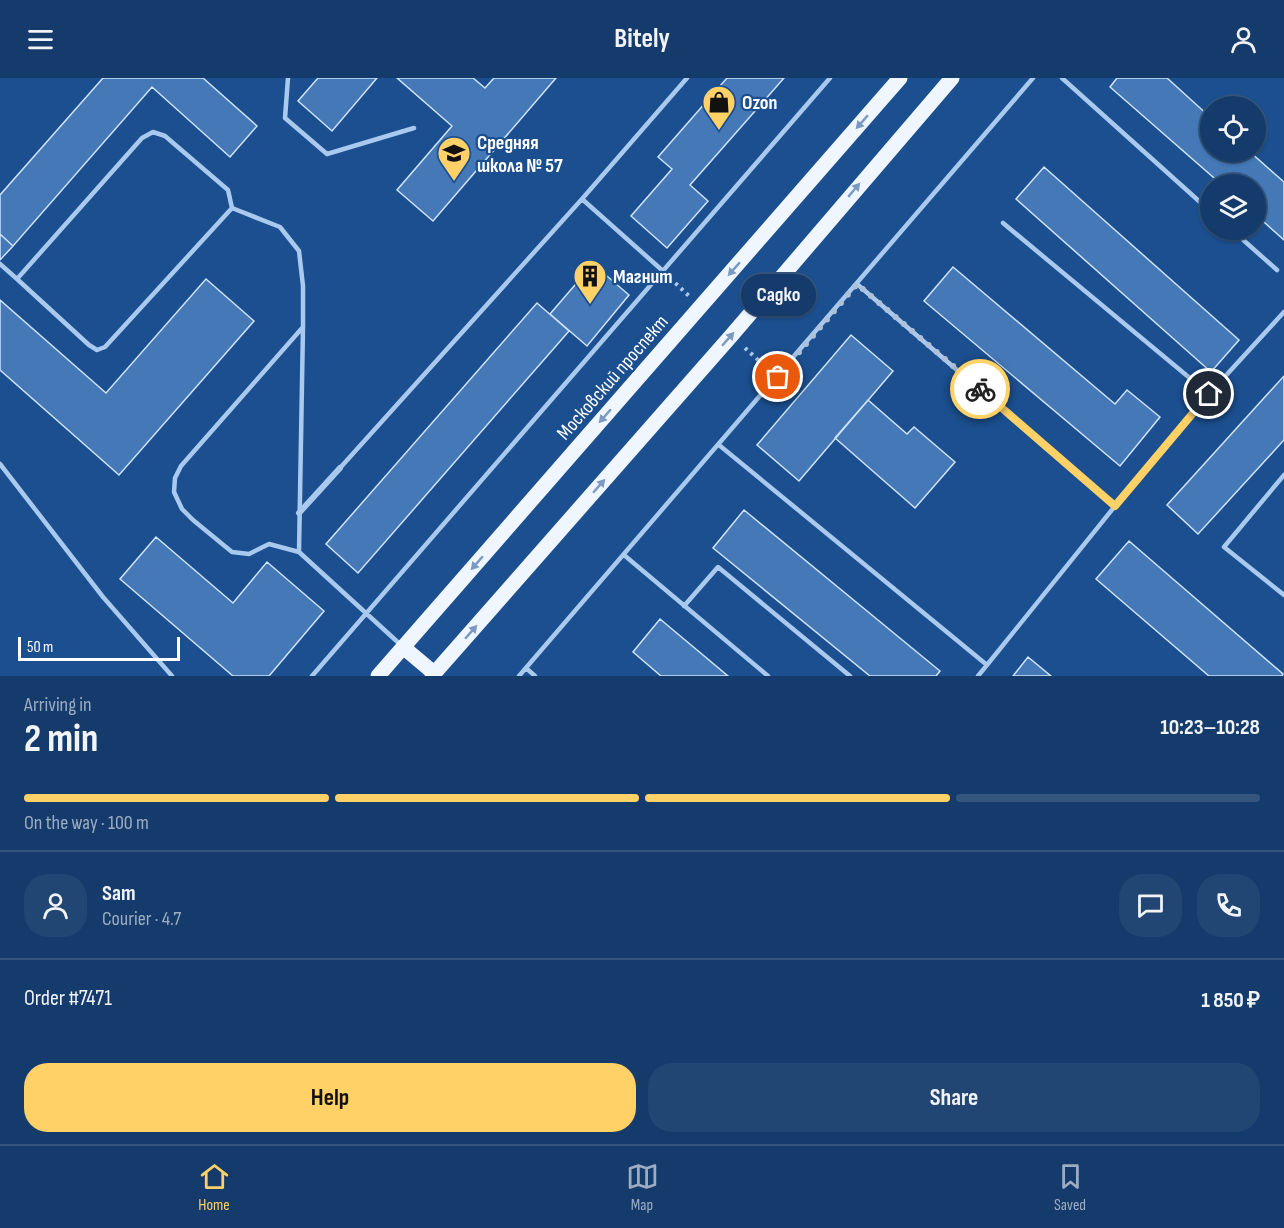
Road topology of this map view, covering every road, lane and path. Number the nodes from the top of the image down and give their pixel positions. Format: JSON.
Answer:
{"nodes":[{"id":1,"x":288,"y":78,"type":"edge"},
{"id":2,"x":687,"y":78,"type":"edge"},
{"id":3,"x":830,"y":78,"type":"edge"},
{"id":4,"x":900,"y":78,"type":"edge"},
{"id":5,"x":952,"y":78,"type":"edge"},
{"id":6,"x":1033,"y":78,"type":"edge"},
{"id":7,"x":1062,"y":78,"type":"edge"},
{"id":8,"x":414,"y":128,"type":"dead end"},
{"id":9,"x":582,"y":199,"type":"junction"},
{"id":10,"x":1200,"y":202,"type":"edge"},
{"id":11,"x":232,"y":208,"type":"junction"},
{"id":12,"x":1003,"y":223,"type":"dead end"},
{"id":13,"x":1243,"y":240,"type":"edge"},
{"id":14,"x":0,"y":264,"type":"edge"},
{"id":15,"x":1277,"y":270,"type":"dead end"},
{"id":16,"x":663,"y":271,"type":"junction"},
{"id":17,"x":17,"y":279,"type":"junction"},
{"id":18,"x":857,"y":284,"type":"junction"},
{"id":19,"x":1284,"y":312,"type":"edge"},
{"id":20,"x":303,"y":327,"type":"junction"},
{"id":21,"x":1209,"y":394,"type":"junction"},
{"id":22,"x":719,"y":445,"type":"junction"},
{"id":23,"x":0,"y":464,"type":"edge"},
{"id":24,"x":340,"y":468,"type":"joint"},
{"id":25,"x":1284,"y":475,"type":"edge"},
{"id":26,"x":1115,"y":506,"type":"junction"},
{"id":27,"x":298,"y":513,"type":"junction"},
{"id":28,"x":299,"y":552,"type":"junction"},
{"id":29,"x":624,"y":555,"type":"junction"},
{"id":30,"x":1284,"y":596,"type":"edge"},
{"id":31,"x":684,"y":606,"type":"junction"},
{"id":32,"x":366,"y":614,"type":"junction"},
{"id":33,"x":403,"y":647,"type":"junction"},
{"id":34,"x":987,"y":665,"type":"junction"},
{"id":35,"x":526,"y":668,"type":"junction"},
{"id":36,"x":433,"y":675,"type":"edge"},
{"id":37,"x":172,"y":676,"type":"edge"},
{"id":38,"x":312,"y":676,"type":"edge"},
{"id":39,"x":378,"y":676,"type":"edge"},
{"id":40,"x":519,"y":676,"type":"edge"},
{"id":41,"x":535,"y":676,"type":"edge"},
{"id":42,"x":768,"y":676,"type":"edge"},
{"id":43,"x":850,"y":676,"type":"edge"},
{"id":44,"x":978,"y":676,"type":"edge"}],
"edges":[{"from":1,"to":8,"type":"lane"},
{"from":2,"to":9,"type":"lane"},
{"from":3,"to":16,"type":"lane"},
{"from":4,"to":33,"type":"main road","name":"Московский проспект","one_way":true},
{"from":36,"to":5,"type":"main road","one_way":true},
{"from":6,"to":18,"type":"lane"},
{"from":7,"to":10,"type":"lane"},
{"from":9,"to":16,"type":"lane"},
{"from":9,"to":24,"type":"lane"},
{"from":11,"to":17,"type":"lane"},
{"from":11,"to":17,"type":"lane"},
{"from":11,"to":20,"type":"lane"},
{"from":12,"to":21,"type":"lane"},
{"from":13,"to":15,"type":"lane"},
{"from":14,"to":17,"type":"lane"},
{"from":16,"to":32,"type":"lane"},
{"from":18,"to":22,"type":"lane"},
{"from":18,"to":26,"type":"lane"},
{"from":19,"to":21,"type":"lane"},
{"from":20,"to":27,"type":"lane"},
{"from":20,"to":28,"type":"lane"},
{"from":21,"to":26,"type":"lane"},
{"from":22,"to":29,"type":"lane"},
{"from":22,"to":34,"type":"lane"},
{"from":23,"to":37,"type":"lane"},
{"from":24,"to":27,"type":"street"},
{"from":25,"to":30,"type":"lane"},
{"from":26,"to":34,"type":"lane"},
{"from":27,"to":28,"type":"lane"},
{"from":28,"to":32,"type":"lane"},
{"from":29,"to":31,"type":"lane"},
{"from":29,"to":35,"type":"lane"},
{"from":31,"to":42,"type":"lane"},
{"from":31,"to":43,"type":"lane"},
{"from":32,"to":33,"type":"lane"},
{"from":32,"to":38,"type":"lane"},
{"from":33,"to":36,"type":"main road"},
{"from":33,"to":39,"type":"main road","name":"Московский проспект"},
{"from":34,"to":44,"type":"lane"},
{"from":35,"to":40,"type":"lane"},
{"from":35,"to":41,"type":"lane"}]}
